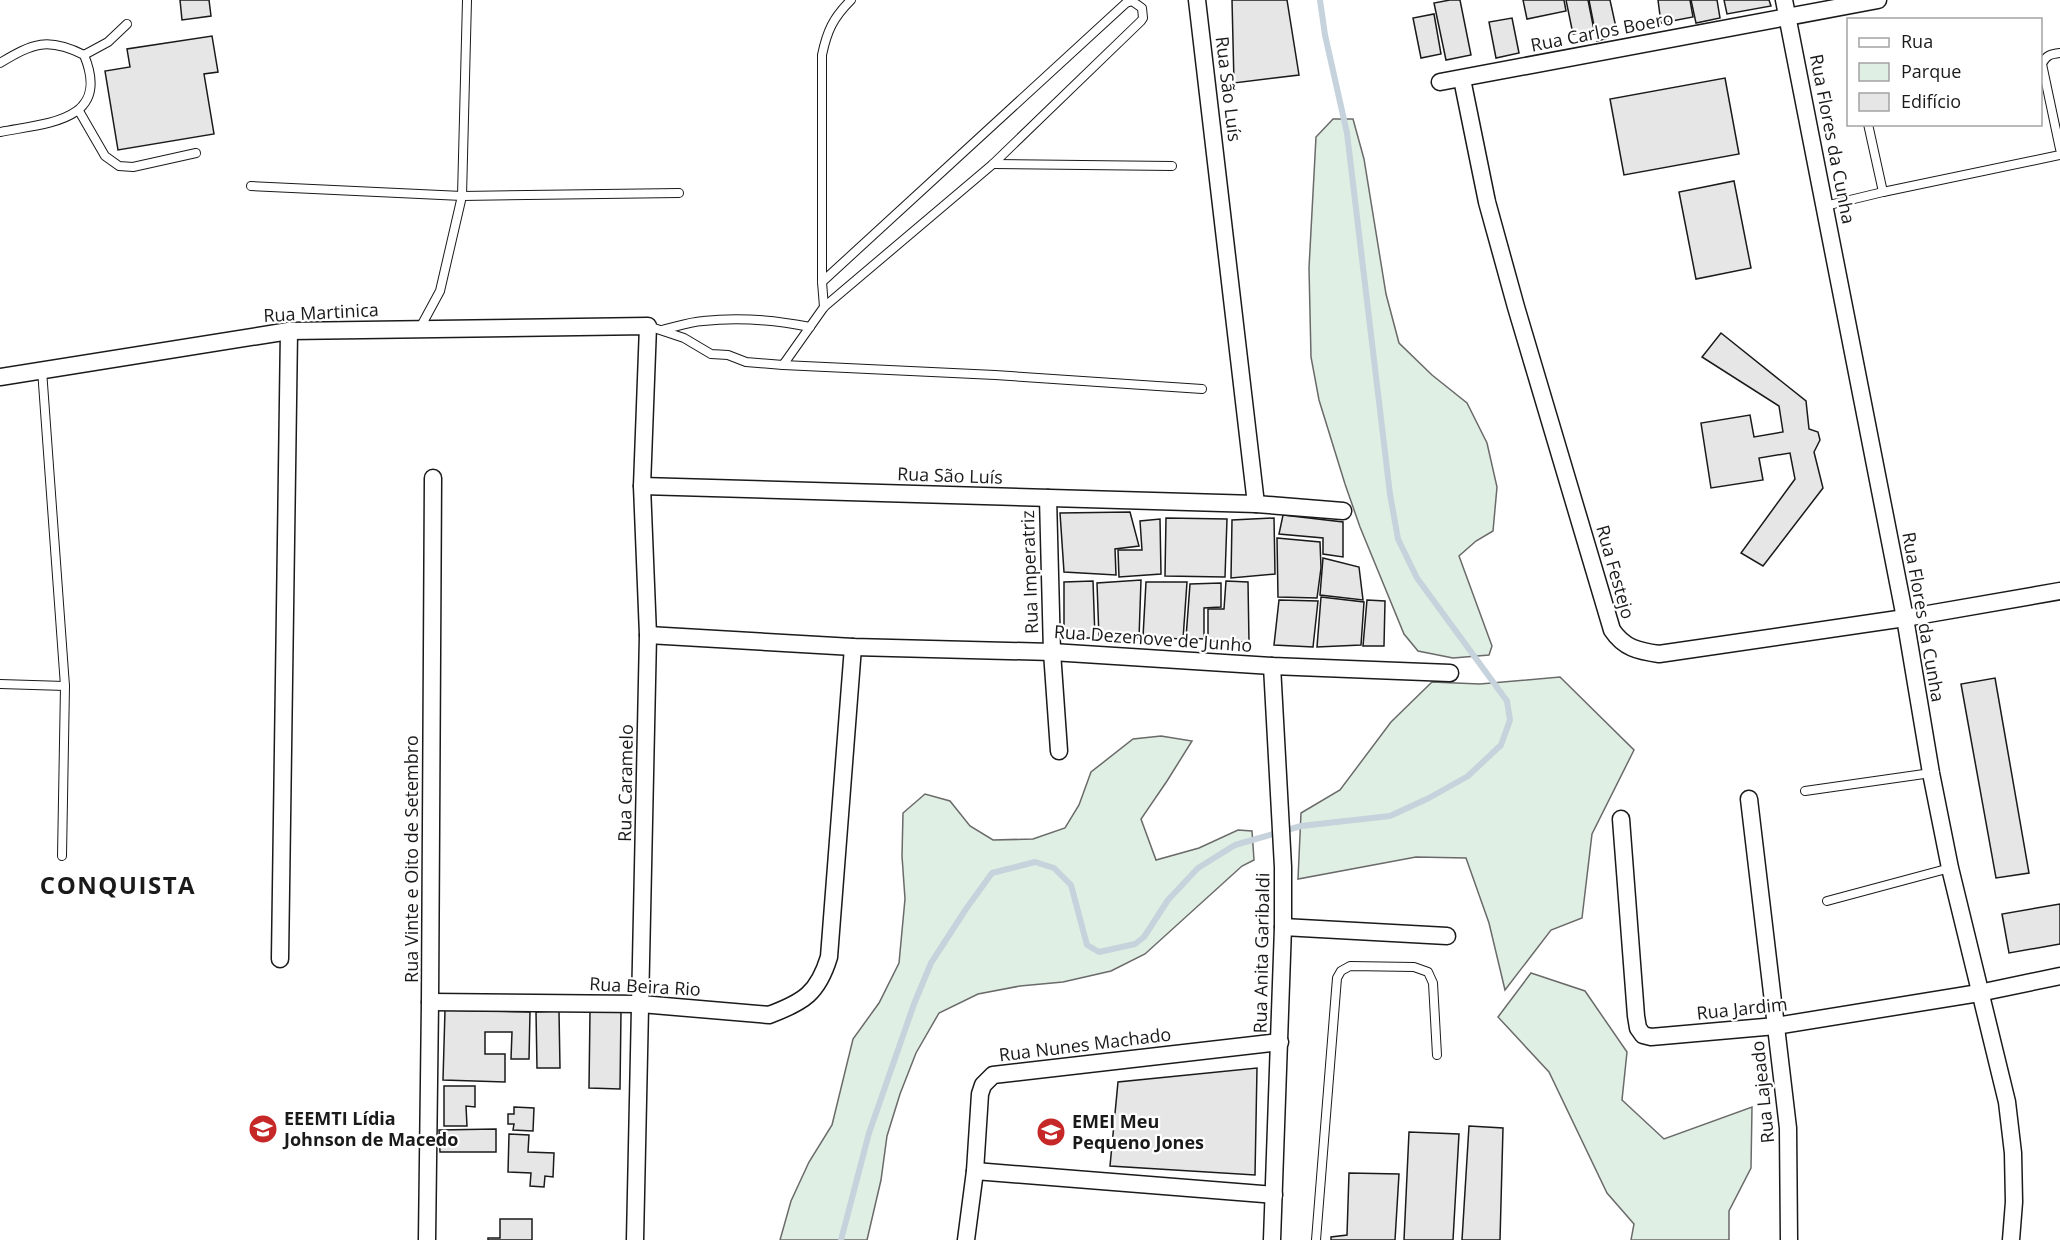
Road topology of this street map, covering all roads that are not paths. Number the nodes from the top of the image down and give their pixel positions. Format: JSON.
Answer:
{"nodes":[{"id":1,"x":467,"y":0,"type":"edge"},
{"id":2,"x":851,"y":0,"type":"edge"},
{"id":3,"x":1197,"y":0,"type":"edge"},
{"id":4,"x":1878,"y":0,"type":"edge"},
{"id":5,"x":1786,"y":8,"type":"edge"},
{"id":6,"x":127,"y":24,"type":"dead end"},
{"id":7,"x":2060,"y":53,"type":"edge"},
{"id":8,"x":84,"y":55,"type":"junction"},
{"id":9,"x":0,"y":63,"type":"edge"},
{"id":10,"x":1462,"y":79,"type":"junction"},
{"id":11,"x":1440,"y":82,"type":"dead end"},
{"id":12,"x":79,"y":111,"type":"junction"},
{"id":13,"x":1868,"y":126,"type":"edge"},
{"id":14,"x":0,"y":132,"type":"edge"},
{"id":15,"x":2060,"y":148,"type":"edge"},
{"id":16,"x":196,"y":153,"type":"dead end"},
{"id":17,"x":2060,"y":155,"type":"edge"},
{"id":18,"x":993,"y":164,"type":"junction"},
{"id":19,"x":1172,"y":166,"type":"dead end"},
{"id":20,"x":251,"y":186,"type":"dead end"},
{"id":21,"x":1883,"y":192,"type":"junction"},
{"id":22,"x":679,"y":193,"type":"dead end"},
{"id":23,"x":462,"y":196,"type":"junction"},
{"id":24,"x":1825,"y":206,"type":"junction"},
{"id":25,"x":822,"y":282,"type":"junction"},
{"id":26,"x":824,"y":307,"type":"junction"},
{"id":27,"x":810,"y":327,"type":"junction"},
{"id":28,"x":420,"y":328,"type":"junction"},
{"id":29,"x":655,"y":328,"type":"junction"},
{"id":30,"x":289,"y":331,"type":"junction"},
{"id":31,"x":783,"y":365,"type":"junction"},
{"id":32,"x":42,"y":369,"type":"junction"},
{"id":33,"x":0,"y":377,"type":"edge"},
{"id":34,"x":1202,"y":389,"type":"dead end"},
{"id":35,"x":433,"y":478,"type":"dead end"},
{"id":36,"x":642,"y":486,"type":"junction"},
{"id":37,"x":1048,"y":498,"type":"junction"},
{"id":38,"x":1256,"y":504,"type":"junction"},
{"id":39,"x":1343,"y":511,"type":"dead end"},
{"id":40,"x":2060,"y":591,"type":"edge"},
{"id":41,"x":1905,"y":618,"type":"junction"},
{"id":42,"x":648,"y":634,"type":"junction"},
{"id":43,"x":853,"y":647,"type":"junction"},
{"id":44,"x":1052,"y":652,"type":"junction"},
{"id":45,"x":1272,"y":666,"type":"junction"},
{"id":46,"x":1450,"y":674,"type":"dead end"},
{"id":47,"x":0,"y":684,"type":"edge"},
{"id":48,"x":65,"y":686,"type":"junction"},
{"id":49,"x":1059,"y":752,"type":"dead end"},
{"id":50,"x":1931,"y":773,"type":"junction"},
{"id":51,"x":1805,"y":791,"type":"dead end"},
{"id":52,"x":1749,"y":799,"type":"dead end"},
{"id":53,"x":1621,"y":819,"type":"dead end"},
{"id":54,"x":62,"y":856,"type":"dead end"},
{"id":55,"x":1950,"y":868,"type":"junction"},
{"id":56,"x":1827,"y":901,"type":"dead end"},
{"id":57,"x":1283,"y":927,"type":"junction"},
{"id":58,"x":1447,"y":936,"type":"dead end"},
{"id":59,"x":280,"y":959,"type":"dead end"},
{"id":60,"x":2060,"y":976,"type":"edge"},
{"id":61,"x":1979,"y":993,"type":"junction"},
{"id":62,"x":430,"y":1002,"type":"junction"},
{"id":63,"x":641,"y":1004,"type":"junction"},
{"id":64,"x":1776,"y":1026,"type":"junction"},
{"id":65,"x":1280,"y":1042,"type":"junction"},
{"id":66,"x":1437,"y":1055,"type":"dead end"},
{"id":67,"x":975,"y":1171,"type":"junction"},
{"id":68,"x":1274,"y":1195,"type":"junction"},
{"id":69,"x":427,"y":1240,"type":"edge"},
{"id":70,"x":635,"y":1240,"type":"edge"},
{"id":71,"x":966,"y":1240,"type":"edge"},
{"id":72,"x":1272,"y":1240,"type":"edge"},
{"id":73,"x":1316,"y":1240,"type":"edge"},
{"id":74,"x":1789,"y":1240,"type":"edge"},
{"id":75,"x":2011,"y":1240,"type":"edge"}],
"edges":[{"from":1,"to":23,"type":"lane"},
{"from":2,"to":25,"type":"lane"},
{"from":3,"to":38,"type":"street","name":"Rua São Luís"},
{"from":4,"to":5,"type":"street","name":"Rua Carlos Boero"},
{"from":5,"to":10,"type":"street","name":"Rua Carlos Boero"},
{"from":5,"to":24,"type":"street","name":"Rua Flores da Cunha"},
{"from":6,"to":8,"type":"lane"},
{"from":7,"to":15,"type":"lane"},
{"from":8,"to":9,"type":"lane"},
{"from":8,"to":12,"type":"lane"},
{"from":10,"to":11,"type":"street","name":"Rua Carlos Boero"},
{"from":10,"to":41,"type":"street","name":"Rua Festejo"},
{"from":12,"to":14,"type":"lane"},
{"from":12,"to":16,"type":"lane"},
{"from":13,"to":21,"type":"lane"},
{"from":17,"to":21,"type":"lane"},
{"from":18,"to":19,"type":"lane"},
{"from":18,"to":25,"type":"lane"},
{"from":18,"to":26,"type":"lane"},
{"from":20,"to":23,"type":"lane"},
{"from":21,"to":24,"type":"lane"},
{"from":22,"to":23,"type":"lane"},
{"from":23,"to":28,"type":"lane"},
{"from":24,"to":41,"type":"street","name":"Rua Flores da Cunha"},
{"from":25,"to":26,"type":"lane"},
{"from":26,"to":27,"type":"lane"},
{"from":27,"to":29,"type":"lane"},
{"from":27,"to":31,"type":"lane"},
{"from":28,"to":29,"type":"street","name":"Rua Martinica"},
{"from":28,"to":30,"type":"street","name":"Rua Martinica"},
{"from":29,"to":31,"type":"lane"},
{"from":29,"to":36,"type":"street","name":"Rua Caramelo"},
{"from":30,"to":32,"type":"street","name":"Rua Martinica"},
{"from":30,"to":59,"type":"street"},
{"from":31,"to":34,"type":"lane"},
{"from":32,"to":33,"type":"street","name":"Rua Martinica"},
{"from":32,"to":48,"type":"lane"},
{"from":35,"to":62,"type":"street","name":"Rua Vinte e Oito de Setembro"},
{"from":36,"to":37,"type":"street","name":"Rua São Luís"},
{"from":36,"to":42,"type":"street","name":"Rua Caramelo"},
{"from":37,"to":38,"type":"street","name":"Rua São Luís"},
{"from":37,"to":44,"type":"street","name":"Rua Imperatriz"},
{"from":38,"to":39,"type":"street","name":"Rua São Luís"},
{"from":40,"to":41,"type":"street","name":"Rua Festejo"},
{"from":41,"to":50,"type":"street","name":"Rua Flores da Cunha"},
{"from":42,"to":43,"type":"street","name":"Rua Dezenove de Junho"},
{"from":42,"to":63,"type":"street","name":"Rua Caramelo"},
{"from":43,"to":44,"type":"street","name":"Rua Dezenove de Junho"},
{"from":43,"to":63,"type":"street","name":"Rua Beira Rio"},
{"from":44,"to":45,"type":"street","name":"Rua Dezenove de Junho"},
{"from":44,"to":49,"type":"street","name":"Rua Imperatriz"},
{"from":45,"to":46,"type":"street","name":"Rua Dezenove de Junho"},
{"from":45,"to":57,"type":"street","name":"Rua Anita Garibaldi"},
{"from":47,"to":48,"type":"lane"},
{"from":48,"to":54,"type":"lane"},
{"from":50,"to":51,"type":"lane"},
{"from":50,"to":55,"type":"street","name":"Rua Flores da Cunha"},
{"from":52,"to":64,"type":"street","name":"Rua Lajeado"},
{"from":53,"to":64,"type":"street","name":"Rua Jardim"},
{"from":55,"to":56,"type":"lane"},
{"from":55,"to":61,"type":"street","name":"Rua Flores da Cunha"},
{"from":57,"to":58,"type":"street"},
{"from":57,"to":65,"type":"street","name":"Rua Anita Garibaldi"},
{"from":60,"to":61,"type":"street","name":"Rua Jardim"},
{"from":61,"to":64,"type":"street","name":"Rua Jardim"},
{"from":61,"to":75,"type":"street","name":"Rua Flores da Cunha"},
{"from":62,"to":63,"type":"street","name":"Rua Beira Rio"},
{"from":62,"to":69,"type":"street","name":"Rua Vinte e Oito de Setembro"},
{"from":63,"to":70,"type":"street","name":"Rua Caramelo"},
{"from":64,"to":74,"type":"street","name":"Rua Lajeado"},
{"from":65,"to":67,"type":"street","name":"Rua Nunes Machado"},
{"from":65,"to":68,"type":"street","name":"Rua Anita Garibaldi"},
{"from":66,"to":73,"type":"lane"},
{"from":67,"to":68,"type":"street"},
{"from":67,"to":71,"type":"street","name":"Rua Nunes Machado"},
{"from":68,"to":72,"type":"street","name":"Rua Anita Garibaldi"}]}
